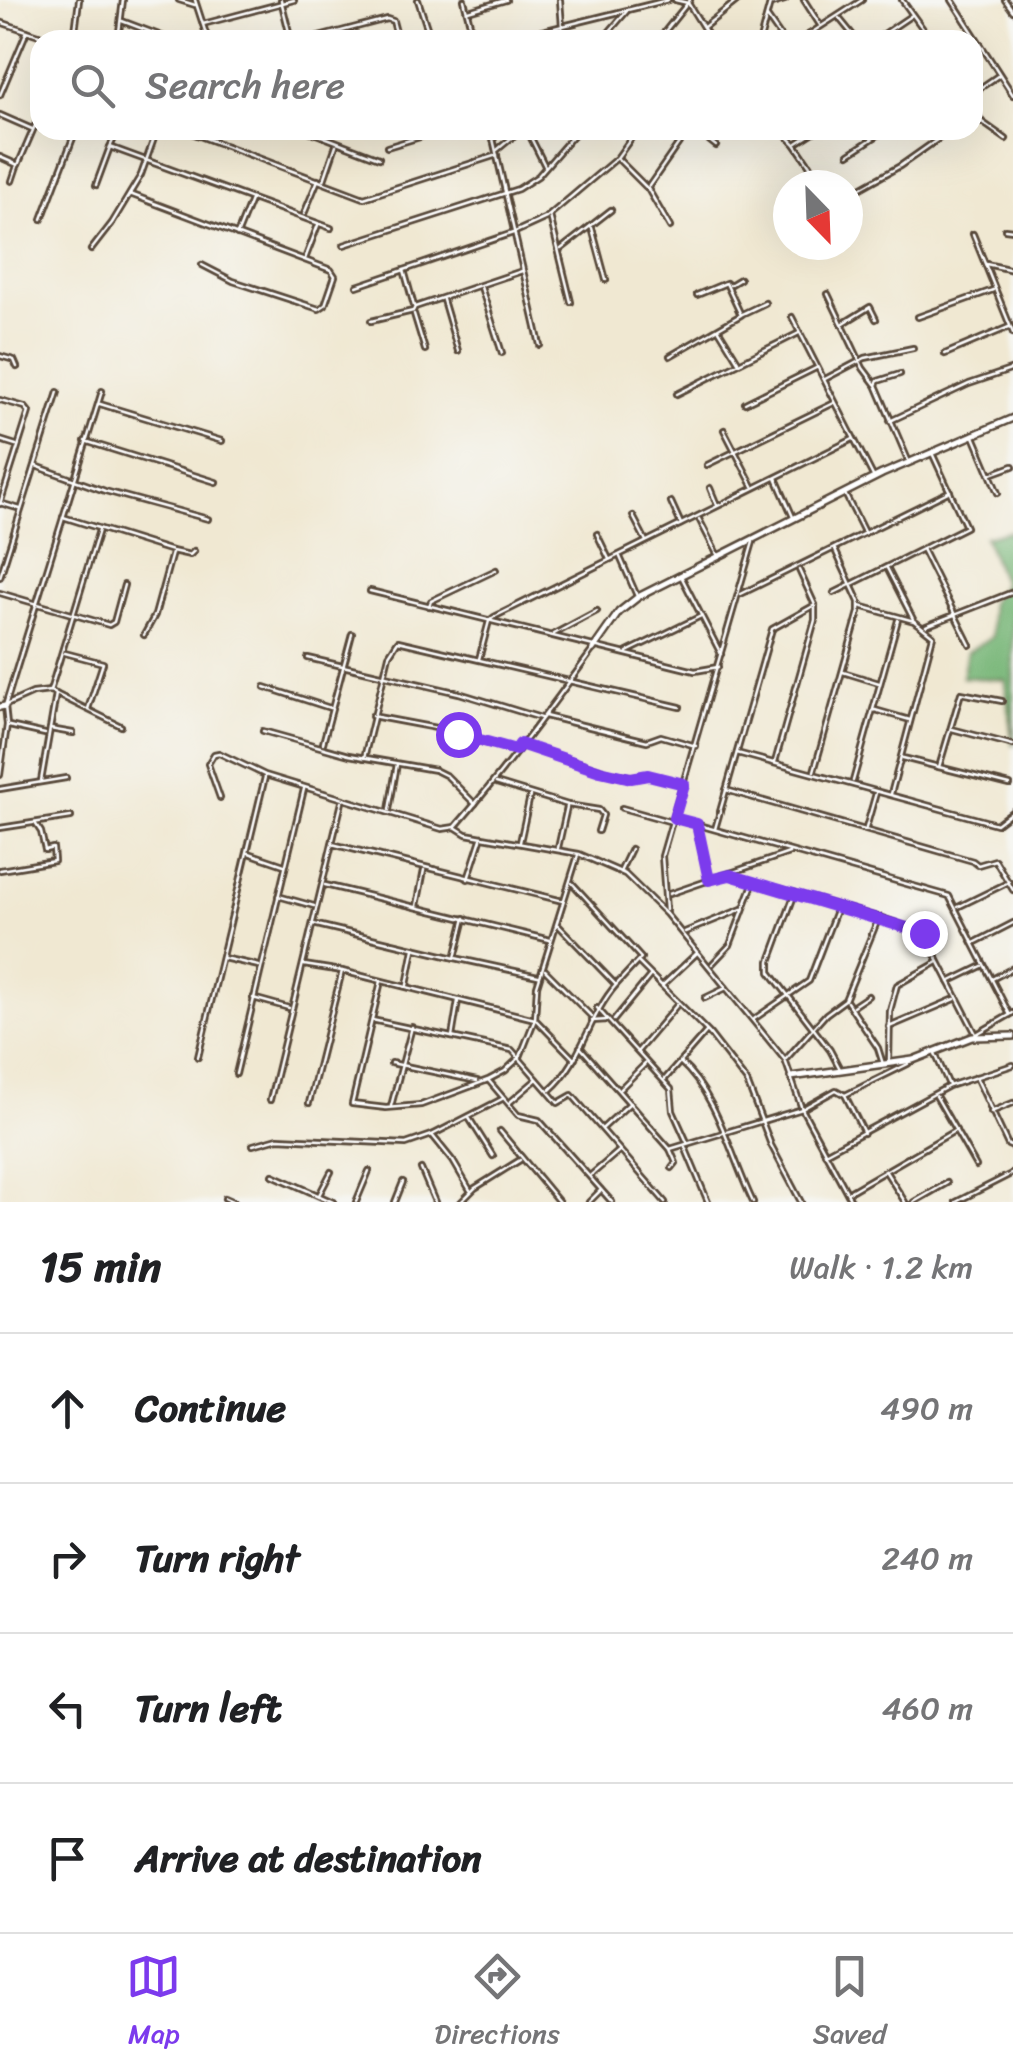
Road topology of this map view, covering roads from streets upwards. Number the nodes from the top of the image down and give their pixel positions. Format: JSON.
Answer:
{"nodes":[{"id":1,"x":71,"y":0,"type":"edge"},
{"id":2,"x":124,"y":0,"type":"edge"},
{"id":3,"x":179,"y":0,"type":"edge"},
{"id":4,"x":294,"y":0,"type":"edge"},
{"id":5,"x":418,"y":0,"type":"edge"},
{"id":6,"x":464,"y":0,"type":"edge"},
{"id":7,"x":506,"y":0,"type":"edge"},
{"id":8,"x":560,"y":0,"type":"edge"},
{"id":9,"x":668,"y":0,"type":"edge"},
{"id":10,"x":675,"y":0,"type":"edge"},
{"id":11,"x":738,"y":0,"type":"edge"},
{"id":12,"x":785,"y":0,"type":"edge"},
{"id":13,"x":804,"y":0,"type":"edge"},
{"id":14,"x":862,"y":0,"type":"edge"},
{"id":15,"x":902,"y":0,"type":"edge"},
{"id":16,"x":952,"y":0,"type":"edge"},
{"id":17,"x":1006,"y":0,"type":"edge"},
{"id":18,"x":79,"y":1,"type":"edge"},
{"id":19,"x":281,"y":2,"type":"edge"},
{"id":20,"x":689,"y":2,"type":"edge"},
{"id":21,"x":854,"y":2,"type":"edge"},
{"id":22,"x":195,"y":3,"type":"edge"},
{"id":23,"x":770,"y":3,"type":"edge"},
{"id":24,"x":627,"y":10,"type":"junction"},
{"id":25,"x":1013,"y":10,"type":"edge"},
{"id":26,"x":466,"y":11,"type":"junction"},
{"id":27,"x":913,"y":14,"type":"junction"},
{"id":28,"x":766,"y":16,"type":"junction"},
{"id":29,"x":838,"y":16,"type":"junction"},
{"id":30,"x":122,"y":21,"type":"junction"},
{"id":31,"x":0,"y":22,"type":"edge"},
{"id":32,"x":203,"y":24,"type":"junction"},
{"id":33,"x":562,"y":26,"type":"junction"},
{"id":34,"x":821,"y":27,"type":"junction"},
{"id":35,"x":704,"y":28,"type":"joint"},
{"id":36,"x":75,"y":30,"type":"edge"},
{"id":37,"x":120,"y":30,"type":"edge"},
{"id":38,"x":146,"y":30,"type":"edge"},
{"id":39,"x":205,"y":30,"type":"edge"},
{"id":40,"x":288,"y":30,"type":"edge"},
{"id":41,"x":343,"y":30,"type":"edge"},
{"id":42,"x":395,"y":30,"type":"edge"},
{"id":43,"x":428,"y":30,"type":"edge"},
{"id":44,"x":471,"y":30,"type":"edge"},
{"id":45,"x":546,"y":30,"type":"edge"},
{"id":46,"x":562,"y":30,"type":"edge"},
{"id":47,"x":610,"y":30,"type":"edge"},
{"id":48,"x":666,"y":30,"type":"edge"},
{"id":49,"x":762,"y":30,"type":"edge"},
{"id":50,"x":776,"y":30,"type":"edge"},
{"id":51,"x":816,"y":30,"type":"edge"},
{"id":52,"x":848,"y":30,"type":"edge"},
{"id":53,"x":890,"y":30,"type":"edge"},
{"id":54,"x":924,"y":30,"type":"edge"},
{"id":55,"x":971,"y":30,"type":"edge"},
{"id":56,"x":27,"y":31,"type":"junction"},
{"id":57,"x":30,"y":32,"type":"edge"},
{"id":58,"x":983,"y":48,"type":"edge"},
{"id":59,"x":1000,"y":74,"type":"junction"},
{"id":60,"x":983,"y":86,"type":"edge"},
{"id":61,"x":0,"y":95,"type":"edge"},
{"id":62,"x":1013,"y":95,"type":"edge"},
{"id":63,"x":0,"y":115,"type":"edge"},
{"id":64,"x":983,"y":123,"type":"edge"},
{"id":65,"x":30,"y":128,"type":"edge"},
{"id":66,"x":30,"y":139,"type":"edge"},
{"id":67,"x":1006,"y":139,"type":"dead end"},
{"id":68,"x":72,"y":140,"type":"edge"},
{"id":69,"x":113,"y":140,"type":"edge"},
{"id":70,"x":153,"y":140,"type":"edge"},
{"id":71,"x":212,"y":140,"type":"edge"},
{"id":72,"x":328,"y":140,"type":"edge"},
{"id":73,"x":407,"y":140,"type":"edge"},
{"id":74,"x":493,"y":140,"type":"edge"},
{"id":75,"x":510,"y":140,"type":"edge"},
{"id":76,"x":532,"y":140,"type":"edge"},
{"id":77,"x":570,"y":140,"type":"edge"},
{"id":78,"x":630,"y":140,"type":"edge"},
{"id":79,"x":681,"y":140,"type":"edge"},
{"id":80,"x":708,"y":140,"type":"edge"},
{"id":81,"x":792,"y":140,"type":"edge"},
{"id":82,"x":802,"y":140,"type":"edge"},
{"id":83,"x":871,"y":140,"type":"edge"},
{"id":84,"x":937,"y":140,"type":"edge"},
{"id":85,"x":336,"y":144,"type":"junction"},
{"id":86,"x":796,"y":144,"type":"junction"},
{"id":87,"x":386,"y":146,"type":"dead end"},
{"id":88,"x":716,"y":146,"type":"dead end"},
{"id":89,"x":110,"y":147,"type":"junction"},
{"id":90,"x":496,"y":152,"type":"junction"},
{"id":91,"x":849,"y":154,"type":"dead end"},
{"id":92,"x":0,"y":158,"type":"edge"},
{"id":93,"x":378,"y":158,"type":"dead end"},
{"id":94,"x":617,"y":158,"type":"junction"},
{"id":95,"x":146,"y":159,"type":"junction"},
{"id":96,"x":18,"y":165,"type":"junction"},
{"id":97,"x":546,"y":168,"type":"junction"},
{"id":98,"x":813,"y":170,"type":"edge"},
{"id":99,"x":321,"y":179,"type":"junction"},
{"id":100,"x":12,"y":181,"type":"dead end"},
{"id":101,"x":96,"y":185,"type":"dead end"},
{"id":102,"x":863,"y":187,"type":"edge"},
{"id":103,"x":648,"y":189,"type":"junction"},
{"id":104,"x":130,"y":194,"type":"junction"},
{"id":105,"x":505,"y":194,"type":"junction"},
{"id":106,"x":252,"y":198,"type":"junction"},
{"id":107,"x":611,"y":210,"type":"dead end"},
{"id":108,"x":550,"y":215,"type":"junction"},
{"id":109,"x":303,"y":217,"type":"junction"},
{"id":110,"x":42,"y":219,"type":"dead end"},
{"id":111,"x":319,"y":224,"type":"junction"},
{"id":112,"x":591,"y":225,"type":"junction"},
{"id":113,"x":670,"y":226,"type":"dead end"},
{"id":114,"x":331,"y":228,"type":"dead end"},
{"id":115,"x":1004,"y":229,"type":"dead end"},
{"id":116,"x":1013,"y":230,"type":"edge"},
{"id":117,"x":513,"y":233,"type":"junction"},
{"id":118,"x":973,"y":234,"type":"dead end"},
{"id":119,"x":236,"y":236,"type":"junction"},
{"id":120,"x":344,"y":245,"type":"dead end"},
{"id":121,"x":91,"y":250,"type":"dead end"},
{"id":122,"x":560,"y":250,"type":"junction"},
{"id":123,"x":304,"y":261,"type":"junction"},
{"id":124,"x":985,"y":263,"type":"junction"},
{"id":125,"x":202,"y":265,"type":"dead end"},
{"id":126,"x":404,"y":269,"type":"junction"},
{"id":127,"x":1013,"y":270,"type":"edge"},
{"id":128,"x":523,"y":271,"type":"junction"},
{"id":129,"x":740,"y":279,"type":"dead end"},
{"id":130,"x":606,"y":280,"type":"dead end"},
{"id":131,"x":480,"y":285,"type":"junction"},
{"id":132,"x":357,"y":286,"type":"dead end"},
{"id":133,"x":728,"y":286,"type":"junction"},
{"id":134,"x":994,"y":290,"type":"junction"},
{"id":135,"x":828,"y":294,"type":"dead end"},
{"id":136,"x":698,"y":295,"type":"dead end"},
{"id":137,"x":442,"y":298,"type":"junction"},
{"id":138,"x":571,"y":302,"type":"dead end"},
{"id":139,"x":766,"y":303,"type":"dead end"},
{"id":140,"x":414,"y":309,"type":"junction"},
{"id":141,"x":1004,"y":310,"type":"junction"},
{"id":142,"x":1013,"y":311,"type":"edge"},
{"id":143,"x":740,"y":315,"type":"junction"},
{"id":144,"x":792,"y":317,"type":"dead end"},
{"id":145,"x":918,"y":317,"type":"dead end"},
{"id":146,"x":876,"y":319,"type":"dead end"},
{"id":147,"x":370,"y":321,"type":"dead end"},
{"id":148,"x":842,"y":324,"type":"junction"},
{"id":149,"x":724,"y":326,"type":"junction"},
{"id":150,"x":1011,"y":327,"type":"edge"},
{"id":151,"x":719,"y":330,"type":"junction"},
{"id":152,"x":1013,"y":332,"type":"edge"},
{"id":153,"x":801,"y":333,"type":"junction"},
{"id":154,"x":724,"y":334,"type":"junction"},
{"id":155,"x":540,"y":345,"type":"dead end"},
{"id":156,"x":913,"y":348,"type":"dead end"},
{"id":157,"x":425,"y":350,"type":"dead end"},
{"id":158,"x":458,"y":352,"type":"dead end"},
{"id":159,"x":502,"y":352,"type":"dead end"},
{"id":160,"x":945,"y":354,"type":"dead end"},
{"id":161,"x":0,"y":356,"type":"edge"},
{"id":162,"x":670,"y":356,"type":"dead end"},
{"id":163,"x":860,"y":361,"type":"junction"},
{"id":164,"x":739,"y":363,"type":"junction"},
{"id":165,"x":16,"y":367,"type":"dead end"},
{"id":166,"x":818,"y":368,"type":"junction"},
{"id":167,"x":1013,"y":369,"type":"edge"},
{"id":168,"x":900,"y":374,"type":"dead end"},
{"id":169,"x":824,"y":380,"type":"junction"},
{"id":170,"x":876,"y":385,"type":"junction"},
{"id":171,"x":102,"y":391,"type":"dead end"},
{"id":172,"x":58,"y":392,"type":"dead end"},
{"id":173,"x":676,"y":394,"type":"dead end"},
{"id":174,"x":0,"y":400,"type":"edge"},
{"id":175,"x":836,"y":402,"type":"junction"},
{"id":176,"x":98,"y":403,"type":"junction"},
{"id":177,"x":745,"y":403,"type":"dead end"},
{"id":178,"x":1013,"y":418,"type":"edge"},
{"id":179,"x":890,"y":421,"type":"junction"},
{"id":180,"x":724,"y":430,"type":"dead end"},
{"id":181,"x":974,"y":434,"type":"junction"},
{"id":182,"x":853,"y":439,"type":"junction"},
{"id":183,"x":0,"y":440,"type":"edge"},
{"id":184,"x":86,"y":441,"type":"junction"},
{"id":185,"x":222,"y":441,"type":"dead end"},
{"id":186,"x":17,"y":445,"type":"junction"},
{"id":187,"x":736,"y":452,"type":"junction"},
{"id":188,"x":932,"y":452,"type":"junction"},
{"id":189,"x":908,"y":462,"type":"junction"},
{"id":190,"x":34,"y":465,"type":"junction"},
{"id":191,"x":707,"y":465,"type":"dead end"},
{"id":192,"x":1013,"y":466,"type":"edge"},
{"id":193,"x":990,"y":474,"type":"junction"},
{"id":194,"x":776,"y":477,"type":"junction"},
{"id":195,"x":874,"y":478,"type":"junction"},
{"id":196,"x":73,"y":480,"type":"junction"},
{"id":197,"x":216,"y":482,"type":"dead end"},
{"id":198,"x":754,"y":487,"type":"junction"},
{"id":199,"x":710,"y":488,"type":"dead end"},
{"id":200,"x":950,"y":491,"type":"junction"},
{"id":201,"x":844,"y":492,"type":"junction"},
{"id":202,"x":998,"y":493,"type":"dead end"},
{"id":203,"x":671,"y":502,"type":"dead end"},
{"id":204,"x":0,"y":504,"type":"edge"},
{"id":205,"x":718,"y":507,"type":"junction"},
{"id":206,"x":22,"y":509,"type":"junction"},
{"id":207,"x":633,"y":516,"type":"dead end"},
{"id":208,"x":63,"y":517,"type":"junction"},
{"id":209,"x":698,"y":517,"type":"junction"},
{"id":210,"x":794,"y":518,"type":"junction"},
{"id":211,"x":208,"y":519,"type":"dead end"},
{"id":212,"x":682,"y":525,"type":"junction"},
{"id":213,"x":99,"y":530,"type":"junction"},
{"id":214,"x":865,"y":533,"type":"junction"},
{"id":215,"x":597,"y":534,"type":"dead end"},
{"id":216,"x":753,"y":540,"type":"junction"},
{"id":217,"x":646,"y":543,"type":"junction"},
{"id":218,"x":0,"y":548,"type":"edge"},
{"id":219,"x":9,"y":550,"type":"junction"},
{"id":220,"x":834,"y":550,"type":"junction"},
{"id":221,"x":922,"y":550,"type":"junction"},
{"id":222,"x":172,"y":551,"type":"junction"},
{"id":223,"x":194,"y":551,"type":"dead end"},
{"id":224,"x":620,"y":556,"type":"junction"},
{"id":225,"x":718,"y":558,"type":"junction"},
{"id":226,"x":610,"y":561,"type":"junction"},
{"id":227,"x":886,"y":567,"type":"junction"},
{"id":228,"x":798,"y":568,"type":"junction"},
{"id":229,"x":496,"y":570,"type":"dead end"},
{"id":230,"x":681,"y":576,"type":"junction"},
{"id":231,"x":0,"y":577,"type":"edge"},
{"id":232,"x":124,"y":585,"type":"dead end"},
{"id":233,"x":852,"y":585,"type":"junction"},
{"id":234,"x":370,"y":591,"type":"dead end"},
{"id":235,"x":1013,"y":592,"type":"edge"},
{"id":236,"x":0,"y":593,"type":"edge"},
{"id":237,"x":834,"y":593,"type":"dead end"},
{"id":238,"x":739,"y":595,"type":"junction"},
{"id":239,"x":638,"y":597,"type":"junction"},
{"id":240,"x":36,"y":601,"type":"junction"},
{"id":241,"x":428,"y":606,"type":"junction"},
{"id":242,"x":815,"y":606,"type":"junction"},
{"id":243,"x":860,"y":606,"type":"junction"},
{"id":244,"x":596,"y":611,"type":"dead end"},
{"id":245,"x":73,"y":613,"type":"junction"},
{"id":246,"x":955,"y":614,"type":"junction"},
{"id":247,"x":702,"y":616,"type":"junction"},
{"id":248,"x":898,"y":619,"type":"junction"},
{"id":249,"x":914,"y":620,"type":"junction"},
{"id":250,"x":489,"y":621,"type":"junction"},
{"id":251,"x":925,"y":627,"type":"junction"},
{"id":252,"x":352,"y":634,"type":"dead end"},
{"id":253,"x":144,"y":635,"type":"dead end"},
{"id":254,"x":551,"y":636,"type":"junction"},
{"id":255,"x":970,"y":646,"type":"dead end"},
{"id":256,"x":594,"y":648,"type":"junction"},
{"id":257,"x":63,"y":652,"type":"junction"},
{"id":258,"x":626,"y":652,"type":"junction"},
{"id":259,"x":722,"y":655,"type":"junction"},
{"id":260,"x":308,"y":658,"type":"dead end"},
{"id":261,"x":479,"y":659,"type":"junction"},
{"id":262,"x":344,"y":667,"type":"junction"},
{"id":263,"x":718,"y":668,"type":"junction"},
{"id":264,"x":842,"y":672,"type":"junction"},
{"id":265,"x":384,"y":676,"type":"junction"},
{"id":266,"x":570,"y":681,"type":"junction"},
{"id":267,"x":880,"y":683,"type":"junction"},
{"id":268,"x":265,"y":687,"type":"dead end"},
{"id":269,"x":50,"y":691,"type":"junction"},
{"id":270,"x":56,"y":692,"type":"junction"},
{"id":271,"x":1002,"y":702,"type":"dead end"},
{"id":272,"x":2,"y":706,"type":"edge"},
{"id":273,"x":680,"y":707,"type":"dead end"},
{"id":274,"x":332,"y":708,"type":"junction"},
{"id":275,"x":872,"y":709,"type":"junction"},
{"id":276,"x":87,"y":710,"type":"junction"},
{"id":277,"x":372,"y":716,"type":"junction"},
{"id":278,"x":542,"y":717,"type":"junction"},
{"id":279,"x":912,"y":721,"type":"junction"},
{"id":280,"x":6,"y":725,"type":"junction"},
{"id":281,"x":121,"y":726,"type":"dead end"},
{"id":282,"x":48,"y":728,"type":"junction"},
{"id":283,"x":952,"y":729,"type":"junction"},
{"id":284,"x":263,"y":731,"type":"dead end"},
{"id":285,"x":73,"y":733,"type":"dead end"},
{"id":286,"x":46,"y":734,"type":"junction"},
{"id":287,"x":520,"y":744,"type":"junction"},
{"id":288,"x":322,"y":746,"type":"junction"},
{"id":289,"x":696,"y":746,"type":"junction"},
{"id":290,"x":1013,"y":746,"type":"edge"},
{"id":291,"x":2,"y":750,"type":"edge"},
{"id":292,"x":516,"y":750,"type":"junction"},
{"id":293,"x":737,"y":753,"type":"junction"},
{"id":294,"x":902,"y":757,"type":"junction"},
{"id":295,"x":364,"y":758,"type":"junction"},
{"id":296,"x":397,"y":763,"type":"junction"},
{"id":297,"x":774,"y":764,"type":"junction"},
{"id":298,"x":938,"y":767,"type":"junction"},
{"id":299,"x":813,"y":774,"type":"junction"},
{"id":300,"x":265,"y":775,"type":"junction"},
{"id":301,"x":0,"y":776,"type":"edge"},
{"id":302,"x":66,"y":778,"type":"dead end"},
{"id":303,"x":41,"y":780,"type":"junction"},
{"id":304,"x":495,"y":783,"type":"junction"},
{"id":305,"x":684,"y":784,"type":"junction"},
{"id":306,"x":852,"y":784,"type":"junction"},
{"id":307,"x":1010,"y":785,"type":"dead end"},
{"id":308,"x":304,"y":786,"type":"junction"},
{"id":309,"x":0,"y":789,"type":"edge"},
{"id":310,"x":726,"y":790,"type":"junction"},
{"id":311,"x":876,"y":791,"type":"junction"},
{"id":312,"x":530,"y":795,"type":"junction"},
{"id":313,"x":891,"y":795,"type":"junction"},
{"id":314,"x":220,"y":798,"type":"dead end"},
{"id":315,"x":342,"y":800,"type":"junction"},
{"id":316,"x":475,"y":804,"type":"junction"},
{"id":317,"x":568,"y":805,"type":"junction"},
{"id":318,"x":622,"y":808,"type":"dead end"},
{"id":319,"x":1013,"y":811,"type":"edge"},
{"id":320,"x":388,"y":813,"type":"junction"},
{"id":321,"x":71,"y":817,"type":"dead end"},
{"id":322,"x":673,"y":820,"type":"junction"},
{"id":323,"x":35,"y":823,"type":"junction"},
{"id":324,"x":697,"y":824,"type":"junction"},
{"id":325,"x":455,"y":827,"type":"junction"},
{"id":326,"x":0,"y":828,"type":"edge"},
{"id":327,"x":714,"y":829,"type":"junction"},
{"id":328,"x":865,"y":830,"type":"junction"},
{"id":329,"x":598,"y":832,"type":"dead end"},
{"id":330,"x":481,"y":838,"type":"junction"},
{"id":331,"x":331,"y":844,"type":"junction"},
{"id":332,"x":519,"y":844,"type":"junction"},
{"id":333,"x":558,"y":849,"type":"junction"},
{"id":334,"x":631,"y":849,"type":"dead end"},
{"id":335,"x":792,"y":851,"type":"junction"},
{"id":336,"x":247,"y":853,"type":"junction"},
{"id":337,"x":578,"y":854,"type":"junction"},
{"id":338,"x":285,"y":866,"type":"junction"},
{"id":339,"x":424,"y":868,"type":"junction"},
{"id":340,"x":0,"y":870,"type":"edge"},
{"id":341,"x":620,"y":871,"type":"junction"},
{"id":342,"x":730,"y":875,"type":"junction"},
{"id":343,"x":468,"y":879,"type":"junction"},
{"id":344,"x":709,"y":880,"type":"junction"},
{"id":345,"x":570,"y":882,"type":"junction"},
{"id":346,"x":754,"y":882,"type":"junction"},
{"id":347,"x":1009,"y":882,"type":"junction"},
{"id":348,"x":322,"y":884,"type":"junction"},
{"id":349,"x":1013,"y":890,"type":"edge"},
{"id":350,"x":795,"y":893,"type":"junction"},
{"id":351,"x":667,"y":894,"type":"junction"},
{"id":352,"x":278,"y":896,"type":"junction"},
{"id":353,"x":564,"y":902,"type":"junction"},
{"id":354,"x":316,"y":907,"type":"junction"},
{"id":355,"x":837,"y":907,"type":"junction"},
{"id":356,"x":417,"y":908,"type":"junction"},
{"id":357,"x":744,"y":908,"type":"junction"},
{"id":358,"x":956,"y":908,"type":"junction"},
{"id":359,"x":666,"y":914,"type":"junction"},
{"id":360,"x":878,"y":917,"type":"junction"},
{"id":361,"x":465,"y":918,"type":"junction"},
{"id":362,"x":312,"y":924,"type":"junction"},
{"id":363,"x":557,"y":924,"type":"junction"},
{"id":364,"x":1013,"y":924,"type":"edge"},
{"id":365,"x":683,"y":934,"type":"junction"},
{"id":366,"x":551,"y":940,"type":"junction"},
{"id":367,"x":974,"y":943,"type":"junction"},
{"id":368,"x":414,"y":948,"type":"junction"},
{"id":369,"x":698,"y":952,"type":"junction"},
{"id":370,"x":222,"y":958,"type":"junction"},
{"id":371,"x":456,"y":958,"type":"junction"},
{"id":372,"x":638,"y":962,"type":"junction"},
{"id":373,"x":938,"y":962,"type":"junction"},
{"id":374,"x":985,"y":964,"type":"junction"},
{"id":375,"x":303,"y":965,"type":"junction"},
{"id":376,"x":260,"y":966,"type":"junction"},
{"id":377,"x":710,"y":966,"type":"junction"},
{"id":378,"x":544,"y":968,"type":"junction"},
{"id":379,"x":1013,"y":968,"type":"edge"},
{"id":380,"x":342,"y":972,"type":"junction"},
{"id":381,"x":651,"y":975,"type":"junction"},
{"id":382,"x":540,"y":976,"type":"junction"},
{"id":383,"x":992,"y":978,"type":"junction"},
{"id":384,"x":381,"y":981,"type":"junction"},
{"id":385,"x":948,"y":982,"type":"junction"},
{"id":386,"x":616,"y":985,"type":"junction"},
{"id":387,"x":406,"y":986,"type":"junction"},
{"id":388,"x":662,"y":986,"type":"junction"},
{"id":389,"x":728,"y":988,"type":"junction"},
{"id":390,"x":868,"y":996,"type":"dead end"},
{"id":391,"x":788,"y":997,"type":"junction"},
{"id":392,"x":252,"y":998,"type":"junction"},
{"id":393,"x":705,"y":998,"type":"dead end"},
{"id":394,"x":956,"y":998,"type":"junction"},
{"id":395,"x":459,"y":999,"type":"junction"},
{"id":396,"x":845,"y":1000,"type":"junction"},
{"id":397,"x":678,"y":1004,"type":"junction"},
{"id":398,"x":852,"y":1007,"type":"junction"},
{"id":399,"x":597,"y":1008,"type":"junction"},
{"id":400,"x":290,"y":1009,"type":"junction"},
{"id":401,"x":1012,"y":1014,"type":"edge"},
{"id":402,"x":370,"y":1019,"type":"junction"},
{"id":403,"x":535,"y":1019,"type":"junction"},
{"id":404,"x":754,"y":1019,"type":"junction"},
{"id":405,"x":593,"y":1020,"type":"junction"},
{"id":406,"x":611,"y":1020,"type":"junction"},
{"id":407,"x":412,"y":1027,"type":"junction"},
{"id":408,"x":888,"y":1028,"type":"junction"},
{"id":409,"x":814,"y":1029,"type":"junction"},
{"id":410,"x":707,"y":1031,"type":"junction"},
{"id":411,"x":974,"y":1035,"type":"junction"},
{"id":412,"x":1013,"y":1036,"type":"edge"},
{"id":413,"x":452,"y":1038,"type":"junction"},
{"id":414,"x":580,"y":1047,"type":"junction"},
{"id":415,"x":638,"y":1051,"type":"junction"},
{"id":416,"x":934,"y":1051,"type":"junction"},
{"id":417,"x":198,"y":1057,"type":"dead end"},
{"id":418,"x":520,"y":1057,"type":"junction"},
{"id":419,"x":574,"y":1059,"type":"junction"},
{"id":420,"x":785,"y":1060,"type":"junction"},
{"id":421,"x":913,"y":1060,"type":"junction"},
{"id":422,"x":646,"y":1062,"type":"junction"},
{"id":423,"x":680,"y":1062,"type":"junction"},
{"id":424,"x":391,"y":1063,"type":"dead end"},
{"id":425,"x":401,"y":1065,"type":"junction"},
{"id":426,"x":886,"y":1065,"type":"junction"},
{"id":427,"x":1013,"y":1066,"type":"edge"},
{"id":428,"x":840,"y":1070,"type":"junction"},
{"id":429,"x":236,"y":1074,"type":"dead end"},
{"id":430,"x":976,"y":1076,"type":"junction"},
{"id":431,"x":790,"y":1077,"type":"junction"},
{"id":432,"x":538,"y":1078,"type":"junction"},
{"id":433,"x":488,"y":1080,"type":"junction"},
{"id":434,"x":663,"y":1080,"type":"junction"},
{"id":435,"x":478,"y":1081,"type":"junction"},
{"id":436,"x":950,"y":1086,"type":"junction"},
{"id":437,"x":620,"y":1089,"type":"junction"},
{"id":438,"x":548,"y":1091,"type":"junction"},
{"id":439,"x":936,"y":1094,"type":"junction"},
{"id":440,"x":845,"y":1095,"type":"junction"},
{"id":441,"x":502,"y":1099,"type":"junction"},
{"id":442,"x":270,"y":1100,"type":"dead end"},
{"id":443,"x":309,"y":1103,"type":"dead end"},
{"id":444,"x":509,"y":1103,"type":"junction"},
{"id":445,"x":1013,"y":1103,"type":"edge"},
{"id":446,"x":630,"y":1104,"type":"junction"},
{"id":447,"x":390,"y":1108,"type":"junction"},
{"id":448,"x":802,"y":1109,"type":"junction"},
{"id":449,"x":991,"y":1112,"type":"junction"},
{"id":450,"x":468,"y":1116,"type":"junction"},
{"id":451,"x":764,"y":1120,"type":"junction"},
{"id":452,"x":602,"y":1129,"type":"junction"},
{"id":453,"x":956,"y":1130,"type":"junction"},
{"id":454,"x":500,"y":1131,"type":"dead end"},
{"id":455,"x":723,"y":1131,"type":"junction"},
{"id":456,"x":864,"y":1133,"type":"junction"},
{"id":457,"x":432,"y":1135,"type":"junction"},
{"id":458,"x":686,"y":1144,"type":"junction"},
{"id":459,"x":253,"y":1145,"type":"dead end"},
{"id":460,"x":1013,"y":1147,"type":"edge"},
{"id":461,"x":670,"y":1149,"type":"junction"},
{"id":462,"x":619,"y":1150,"type":"junction"},
{"id":463,"x":824,"y":1154,"type":"junction"},
{"id":464,"x":493,"y":1156,"type":"dead end"},
{"id":465,"x":521,"y":1159,"type":"junction"},
{"id":466,"x":976,"y":1166,"type":"dead end"},
{"id":467,"x":672,"y":1168,"type":"dead end"},
{"id":468,"x":421,"y":1169,"type":"dead end"},
{"id":469,"x":886,"y":1170,"type":"junction"},
{"id":470,"x":331,"y":1172,"type":"dead end"},
{"id":471,"x":369,"y":1172,"type":"dead end"},
{"id":472,"x":1013,"y":1173,"type":"edge"},
{"id":473,"x":273,"y":1175,"type":"dead end"},
{"id":474,"x":590,"y":1176,"type":"junction"},
{"id":475,"x":402,"y":1182,"type":"dead end"},
{"id":476,"x":947,"y":1182,"type":"dead end"},
{"id":477,"x":601,"y":1190,"type":"junction"},
{"id":478,"x":471,"y":1191,"type":"junction"},
{"id":479,"x":847,"y":1193,"type":"junction"},
{"id":480,"x":318,"y":1196,"type":"junction"},
{"id":481,"x":226,"y":1198,"type":"dead end"},
{"id":482,"x":463,"y":1201,"type":"edge"},
{"id":483,"x":234,"y":1202,"type":"edge"},
{"id":484,"x":333,"y":1202,"type":"edge"},
{"id":485,"x":356,"y":1202,"type":"edge"},
{"id":486,"x":396,"y":1202,"type":"edge"},
{"id":487,"x":435,"y":1202,"type":"edge"},
{"id":488,"x":559,"y":1202,"type":"edge"},
{"id":489,"x":589,"y":1202,"type":"edge"},
{"id":490,"x":612,"y":1202,"type":"edge"},
{"id":491,"x":666,"y":1202,"type":"edge"},
{"id":492,"x":708,"y":1202,"type":"edge"},
{"id":493,"x":753,"y":1202,"type":"edge"},
{"id":494,"x":801,"y":1202,"type":"edge"},
{"id":495,"x":852,"y":1202,"type":"edge"},
{"id":496,"x":904,"y":1202,"type":"edge"},
{"id":497,"x":914,"y":1202,"type":"edge"},
{"id":498,"x":956,"y":1202,"type":"edge"}],
"edges":[{"from":1,"to":18,"type":"street"},
{"from":2,"to":30,"type":"street"},
{"from":3,"to":22,"type":"street"},
{"from":4,"to":19,"type":"street"},
{"from":5,"to":43,"type":"street"},
{"from":6,"to":26,"type":"street"},
{"from":7,"to":26,"type":"street"},
{"from":8,"to":33,"type":"street"},
{"from":9,"to":24,"type":"street"},
{"from":10,"to":20,"type":"street"},
{"from":11,"to":35,"type":"street"},
{"from":12,"to":23,"type":"street"},
{"from":13,"to":34,"type":"street"},
{"from":14,"to":21,"type":"street"},
{"from":15,"to":27,"type":"street"},
{"from":16,"to":55,"type":"street"},
{"from":17,"to":25,"type":"street"},
{"from":18,"to":36,"type":"street"},
{"from":19,"to":32,"type":"street"},
{"from":19,"to":40,"type":"street"},
{"from":20,"to":35,"type":"street"},
{"from":20,"to":48,"type":"street"},
{"from":21,"to":29,"type":"street"},
{"from":22,"to":32,"type":"street"},
{"from":23,"to":28,"type":"street"},
{"from":24,"to":33,"type":"street"},
{"from":24,"to":47,"type":"street"},
{"from":26,"to":44,"type":"street"},
{"from":27,"to":53,"type":"street"},
{"from":27,"to":54,"type":"street"},
{"from":28,"to":49,"type":"street"},
{"from":28,"to":50,"type":"street"},
{"from":29,"to":34,"type":"street"},
{"from":29,"to":52,"type":"street"},
{"from":30,"to":37,"type":"street"},
{"from":30,"to":38,"type":"street"},
{"from":31,"to":56,"type":"street"},
{"from":32,"to":39,"type":"street"},
{"from":33,"to":45,"type":"street"},
{"from":33,"to":46,"type":"street"},
{"from":34,"to":51,"type":"street"},
{"from":41,"to":42,"type":"street"},
{"from":56,"to":57,"type":"street"},
{"from":56,"to":61,"type":"street"},
{"from":58,"to":59,"type":"street"},
{"from":59,"to":60,"type":"street"},
{"from":59,"to":62,"type":"street"},
{"from":63,"to":65,"type":"street"},
{"from":64,"to":67,"type":"street"},
{"from":66,"to":96,"type":"street"},
{"from":68,"to":110,"type":"street"},
{"from":69,"to":89,"type":"street"},
{"from":70,"to":95,"type":"street"},
{"from":71,"to":99,"type":"street"},
{"from":72,"to":85,"type":"street"},
{"from":73,"to":87,"type":"street"},
{"from":74,"to":90,"type":"street"},
{"from":75,"to":90,"type":"street"},
{"from":76,"to":97,"type":"street"},
{"from":77,"to":97,"type":"street"},
{"from":78,"to":94,"type":"street"},
{"from":79,"to":103,"type":"street"},
{"from":80,"to":88,"type":"street"},
{"from":81,"to":86,"type":"street"},
{"from":82,"to":86,"type":"street"},
{"from":83,"to":91,"type":"street"},
{"from":84,"to":102,"type":"street"},
{"from":85,"to":93,"type":"street"},
{"from":85,"to":99,"type":"street"},
{"from":86,"to":98,"type":"street"},
{"from":89,"to":95,"type":"street"},
{"from":89,"to":101,"type":"street"},
{"from":90,"to":99,"type":"street"},
{"from":90,"to":105,"type":"street"},
{"from":92,"to":96,"type":"street"},
{"from":94,"to":103,"type":"street"},
{"from":94,"to":108,"type":"street"},
{"from":95,"to":104,"type":"street"},
{"from":95,"to":106,"type":"street"},
{"from":96,"to":100,"type":"street"},
{"from":97,"to":105,"type":"street"},
{"from":99,"to":109,"type":"street"},
{"from":103,"to":113,"type":"street"},
{"from":104,"to":119,"type":"street"},
{"from":104,"to":121,"type":"street"},
{"from":105,"to":117,"type":"street"},
{"from":105,"to":120,"type":"street"},
{"from":106,"to":109,"type":"street"},
{"from":106,"to":119,"type":"street"},
{"from":107,"to":112,"type":"street"},
{"from":108,"to":117,"type":"street"},
{"from":108,"to":122,"type":"street"},
{"from":109,"to":111,"type":"street"},
{"from":111,"to":114,"type":"street"},
{"from":111,"to":123,"type":"street"},
{"from":112,"to":122,"type":"street"},
{"from":112,"to":130,"type":"street"},
{"from":115,"to":116,"type":"street"},
{"from":117,"to":126,"type":"street"},
{"from":117,"to":128,"type":"street"},
{"from":118,"to":124,"type":"street"},
{"from":119,"to":123,"type":"street"},
{"from":122,"to":138,"type":"street"},
{"from":123,"to":125,"type":"street"},
{"from":124,"to":127,"type":"street"},
{"from":124,"to":134,"type":"street"},
{"from":126,"to":132,"type":"street"},
{"from":126,"to":140,"type":"street"},
{"from":128,"to":131,"type":"street"},
{"from":128,"to":155,"type":"street"},
{"from":129,"to":133,"type":"street"},
{"from":131,"to":137,"type":"street"},
{"from":131,"to":159,"type":"street"},
{"from":133,"to":136,"type":"street"},
{"from":133,"to":143,"type":"street"},
{"from":134,"to":141,"type":"street"},
{"from":134,"to":145,"type":"street"},
{"from":135,"to":148,"type":"street"},
{"from":137,"to":140,"type":"street"},
{"from":137,"to":158,"type":"street"},
{"from":139,"to":143,"type":"street"},
{"from":140,"to":147,"type":"street"},
{"from":140,"to":157,"type":"street"},
{"from":141,"to":142,"type":"street"},
{"from":141,"to":150,"type":"street"},
{"from":143,"to":149,"type":"street"},
{"from":144,"to":153,"type":"street"},
{"from":146,"to":148,"type":"street"},
{"from":148,"to":163,"type":"street"},
{"from":149,"to":151,"type":"street"},
{"from":149,"to":154,"type":"street"},
{"from":150,"to":152,"type":"street"},
{"from":150,"to":160,"type":"street"},
{"from":151,"to":154,"type":"street"},
{"from":151,"to":162,"type":"street"},
{"from":153,"to":164,"type":"street"},
{"from":153,"to":166,"type":"street"},
{"from":154,"to":164,"type":"street"},
{"from":156,"to":163,"type":"street"},
{"from":161,"to":165,"type":"street"},
{"from":163,"to":169,"type":"street"},
{"from":163,"to":170,"type":"street"},
{"from":164,"to":173,"type":"street"},
{"from":166,"to":169,"type":"street"},
{"from":166,"to":177,"type":"street"},
{"from":167,"to":179,"type":"street"},
{"from":168,"to":170,"type":"street"},
{"from":169,"to":175,"type":"street"},
{"from":170,"to":179,"type":"street"},
{"from":171,"to":176,"type":"street"},
{"from":172,"to":190,"type":"street"},
{"from":174,"to":186,"type":"street"},
{"from":175,"to":182,"type":"street"},
{"from":175,"to":187,"type":"street"},
{"from":176,"to":184,"type":"street"},
{"from":176,"to":185,"type":"street"},
{"from":178,"to":181,"type":"street"},
{"from":179,"to":189,"type":"street"},
{"from":180,"to":187,"type":"street"},
{"from":181,"to":188,"type":"street"},
{"from":181,"to":193,"type":"street"},
{"from":182,"to":194,"type":"street"},
{"from":182,"to":195,"type":"street"},
{"from":183,"to":186,"type":"street"},
{"from":184,"to":196,"type":"street"},
{"from":184,"to":197,"type":"street"},
{"from":186,"to":204,"type":"street"},
{"from":187,"to":191,"type":"street"},
{"from":187,"to":198,"type":"street"},
{"from":188,"to":189,"type":"street"},
{"from":188,"to":200,"type":"street"},
{"from":189,"to":195,"type":"street"},
{"from":190,"to":196,"type":"street"},
{"from":190,"to":206,"type":"street"},
{"from":192,"to":193,"type":"street"},
{"from":193,"to":202,"type":"street"},
{"from":194,"to":198,"type":"street"},
{"from":194,"to":210,"type":"street"},
{"from":195,"to":201,"type":"street"},
{"from":196,"to":208,"type":"street"},
{"from":196,"to":211,"type":"street"},
{"from":198,"to":205,"type":"street"},
{"from":199,"to":205,"type":"street"},
{"from":200,"to":214,"type":"street"},
{"from":200,"to":221,"type":"street"},
{"from":201,"to":210,"type":"street"},
{"from":201,"to":214,"type":"street"},
{"from":203,"to":212,"type":"street"},
{"from":204,"to":206,"type":"street"},
{"from":205,"to":209,"type":"street"},
{"from":206,"to":219,"type":"street"},
{"from":207,"to":217,"type":"street"},
{"from":208,"to":213,"type":"street"},
{"from":208,"to":240,"type":"street"},
{"from":209,"to":212,"type":"street"},
{"from":209,"to":225,"type":"street"},
{"from":210,"to":216,"type":"street"},
{"from":212,"to":217,"type":"street"},
{"from":213,"to":222,"type":"street"},
{"from":213,"to":245,"type":"street"},
{"from":214,"to":220,"type":"street"},
{"from":215,"to":226,"type":"street"},
{"from":216,"to":225,"type":"street"},
{"from":216,"to":238,"type":"street"},
{"from":217,"to":224,"type":"street"},
{"from":218,"to":219,"type":"street"},
{"from":219,"to":231,"type":"street"},
{"from":220,"to":228,"type":"street"},
{"from":220,"to":233,"type":"street"},
{"from":221,"to":227,"type":"street"},
{"from":221,"to":246,"type":"street"},
{"from":222,"to":223,"type":"street"},
{"from":222,"to":253,"type":"street"},
{"from":224,"to":226,"type":"street"},
{"from":224,"to":239,"type":"street"},
{"from":225,"to":230,"type":"street"},
{"from":226,"to":250,"type":"street"},
{"from":227,"to":233,"type":"street"},
{"from":227,"to":249,"type":"street"},
{"from":228,"to":238,"type":"street"},
{"from":228,"to":242,"type":"street"},
{"from":229,"to":241,"type":"street"},
{"from":230,"to":239,"type":"street"},
{"from":230,"to":247,"type":"street"},
{"from":232,"to":245,"type":"street"},
{"from":233,"to":237,"type":"street"},
{"from":233,"to":243,"type":"street"},
{"from":234,"to":241,"type":"street"},
{"from":235,"to":246,"type":"street"},
{"from":236,"to":240,"type":"street"},
{"from":238,"to":259,"type":"street"},
{"from":239,"to":256,"type":"street"},
{"from":240,"to":245,"type":"street"},
{"from":240,"to":272,"type":"street"},
{"from":241,"to":250,"type":"street"},
{"from":242,"to":293,"type":"street"},
{"from":242,"to":297,"type":"street"},
{"from":243,"to":248,"type":"street"},
{"from":243,"to":264,"type":"street"},
{"from":244,"to":254,"type":"street"},
{"from":245,"to":257,"type":"street"},
{"from":246,"to":251,"type":"street"},
{"from":246,"to":255,"type":"street"},
{"from":247,"to":258,"type":"street"},
{"from":247,"to":259,"type":"street"},
{"from":248,"to":249,"type":"street"},
{"from":248,"to":267,"type":"street"},
{"from":249,"to":251,"type":"street"},
{"from":250,"to":254,"type":"street"},
{"from":250,"to":261,"type":"street"},
{"from":251,"to":279,"type":"street"},
{"from":252,"to":262,"type":"street"},
{"from":254,"to":256,"type":"street"},
{"from":256,"to":258,"type":"street"},
{"from":256,"to":266,"type":"street"},
{"from":257,"to":269,"type":"street"},
{"from":257,"to":276,"type":"street"},
{"from":258,"to":263,"type":"street"},
{"from":259,"to":263,"type":"street"},
{"from":260,"to":262,"type":"street"},
{"from":261,"to":265,"type":"street"},
{"from":261,"to":266,"type":"street"},
{"from":262,"to":265,"type":"street"},
{"from":262,"to":274,"type":"street"},
{"from":263,"to":289,"type":"street"},
{"from":264,"to":267,"type":"street"},
{"from":264,"to":299,"type":"street"},
{"from":265,"to":277,"type":"street"},
{"from":265,"to":278,"type":"street"},
{"from":266,"to":273,"type":"street"},
{"from":266,"to":278,"type":"street"},
{"from":267,"to":275,"type":"street"},
{"from":268,"to":274,"type":"street"},
{"from":269,"to":270,"type":"street"},
{"from":269,"to":272,"type":"street"},
{"from":270,"to":276,"type":"street"},
{"from":270,"to":282,"type":"street"},
{"from":271,"to":283,"type":"street"},
{"from":272,"to":280,"type":"street"},
{"from":274,"to":288,"type":"street"},
{"from":275,"to":279,"type":"street"},
{"from":275,"to":306,"type":"street"},
{"from":276,"to":281,"type":"street"},
{"from":277,"to":292,"type":"street"},
{"from":277,"to":295,"type":"street"},
{"from":278,"to":287,"type":"street"},
{"from":278,"to":289,"type":"street"},
{"from":279,"to":294,"type":"street"},
{"from":280,"to":286,"type":"street"},
{"from":280,"to":291,"type":"street"},
{"from":282,"to":285,"type":"street"},
{"from":282,"to":286,"type":"street"},
{"from":283,"to":290,"type":"street"},
{"from":283,"to":298,"type":"street"},
{"from":284,"to":288,"type":"street"},
{"from":286,"to":303,"type":"street"},
{"from":287,"to":292,"type":"street"},
{"from":287,"to":305,"type":"street"},
{"from":288,"to":295,"type":"street"},
{"from":289,"to":305,"type":"street"},
{"from":291,"to":301,"type":"street"},
{"from":292,"to":304,"type":"street"},
{"from":293,"to":297,"type":"street"},
{"from":293,"to":310,"type":"street"},
{"from":294,"to":298,"type":"street"},
{"from":294,"to":313,"type":"street"},
{"from":295,"to":296,"type":"street"},
{"from":296,"to":316,"type":"street"},
{"from":296,"to":320,"type":"street"},
{"from":297,"to":299,"type":"street"},
{"from":298,"to":307,"type":"street"},
{"from":299,"to":306,"type":"street"},
{"from":300,"to":308,"type":"street"},
{"from":300,"to":314,"type":"street"},
{"from":300,"to":336,"type":"street"},
{"from":302,"to":303,"type":"street"},
{"from":303,"to":309,"type":"street"},
{"from":304,"to":312,"type":"street"},
{"from":304,"to":316,"type":"street"},
{"from":305,"to":322,"type":"street"},
{"from":306,"to":311,"type":"street"},
{"from":308,"to":315,"type":"street"},
{"from":308,"to":338,"type":"street"},
{"from":310,"to":327,"type":"street"},
{"from":310,"to":328,"type":"street"},
{"from":311,"to":313,"type":"street"},
{"from":311,"to":328,"type":"street"},
{"from":312,"to":317,"type":"street"},
{"from":312,"to":332,"type":"street"},
{"from":313,"to":319,"type":"street"},
{"from":315,"to":320,"type":"street"},
{"from":315,"to":331,"type":"street"},
{"from":316,"to":325,"type":"street"},
{"from":317,"to":329,"type":"street"},
{"from":317,"to":333,"type":"street"},
{"from":318,"to":322,"type":"street"},
{"from":320,"to":325,"type":"street"},
{"from":321,"to":323,"type":"street"},
{"from":322,"to":324,"type":"street"},
{"from":322,"to":351,"type":"street"},
{"from":323,"to":326,"type":"street"},
{"from":323,"to":340,"type":"street"},
{"from":324,"to":327,"type":"street"},
{"from":324,"to":344,"type":"street"},
{"from":325,"to":330,"type":"street"},
{"from":327,"to":335,"type":"street"},
{"from":328,"to":347,"type":"street"},
{"from":330,"to":332,"type":"street"},
{"from":330,"to":343,"type":"street"},
{"from":331,"to":339,"type":"street"},
{"from":331,"to":348,"type":"street"},
{"from":332,"to":333,"type":"street"},
{"from":333,"to":337,"type":"street"},
{"from":334,"to":341,"type":"street"},
{"from":335,"to":342,"type":"street"},
{"from":335,"to":358,"type":"street"},
{"from":336,"to":338,"type":"street"},
{"from":336,"to":370,"type":"street"},
{"from":337,"to":341,"type":"street"},
{"from":337,"to":345,"type":"street"},
{"from":338,"to":352,"type":"street"},
{"from":339,"to":343,"type":"street"},
{"from":339,"to":356,"type":"street"},
{"from":341,"to":359,"type":"street"},
{"from":342,"to":344,"type":"street"},
{"from":342,"to":346,"type":"street"},
{"from":343,"to":353,"type":"street"},
{"from":344,"to":351,"type":"street"},
{"from":345,"to":353,"type":"street"},
{"from":345,"to":372,"type":"street"},
{"from":346,"to":350,"type":"street"},
{"from":346,"to":357,"type":"street"},
{"from":347,"to":349,"type":"street"},
{"from":347,"to":358,"type":"street"},
{"from":348,"to":354,"type":"street"},
{"from":348,"to":356,"type":"street"},
{"from":350,"to":355,"type":"street"},
{"from":350,"to":391,"type":"street"},
{"from":351,"to":359,"type":"street"},
{"from":352,"to":354,"type":"street"},
{"from":352,"to":376,"type":"street"},
{"from":353,"to":363,"type":"street"},
{"from":354,"to":362,"type":"street"},
{"from":355,"to":360,"type":"street"},
{"from":355,"to":391,"type":"street"},
{"from":356,"to":361,"type":"street"},
{"from":357,"to":365,"type":"street"},
{"from":357,"to":377,"type":"street"},
{"from":358,"to":367,"type":"street"},
{"from":359,"to":365,"type":"street"},
{"from":360,"to":373,"type":"street"},
{"from":360,"to":396,"type":"street"},
{"from":361,"to":366,"type":"street"},
{"from":361,"to":371,"type":"street"},
{"from":362,"to":368,"type":"street"},
{"from":362,"to":375,"type":"street"},
{"from":363,"to":366,"type":"street"},
{"from":363,"to":386,"type":"street"},
{"from":364,"to":367,"type":"street"},
{"from":365,"to":369,"type":"street"},
{"from":366,"to":378,"type":"street"},
{"from":367,"to":374,"type":"street"},
{"from":368,"to":371,"type":"street"},
{"from":368,"to":387,"type":"street"},
{"from":369,"to":377,"type":"street"},
{"from":369,"to":388,"type":"street"},
{"from":370,"to":376,"type":"street"},
{"from":370,"to":417,"type":"street"},
{"from":371,"to":382,"type":"street"},
{"from":372,"to":381,"type":"street"},
{"from":372,"to":386,"type":"street"},
{"from":373,"to":385,"type":"street"},
{"from":373,"to":408,"type":"street"},
{"from":374,"to":383,"type":"street"},
{"from":374,"to":385,"type":"street"},
{"from":375,"to":380,"type":"street"},
{"from":375,"to":400,"type":"street"},
{"from":376,"to":392,"type":"street"},
{"from":377,"to":389,"type":"street"},
{"from":378,"to":382,"type":"street"},
{"from":378,"to":405,"type":"street"},
{"from":379,"to":383,"type":"street"},
{"from":380,"to":384,"type":"street"},
{"from":380,"to":443,"type":"street"},
{"from":381,"to":388,"type":"street"},
{"from":381,"to":406,"type":"street"},
{"from":382,"to":403,"type":"street"},
{"from":383,"to":401,"type":"street"},
{"from":384,"to":387,"type":"street"},
{"from":384,"to":402,"type":"street"},
{"from":385,"to":394,"type":"street"},
{"from":386,"to":399,"type":"street"},
{"from":387,"to":395,"type":"street"},
{"from":388,"to":397,"type":"street"},
{"from":389,"to":393,"type":"street"},
{"from":389,"to":404,"type":"street"},
{"from":390,"to":398,"type":"street"},
{"from":391,"to":404,"type":"street"},
{"from":391,"to":409,"type":"street"},
{"from":392,"to":400,"type":"street"},
{"from":392,"to":429,"type":"street"},
{"from":394,"to":408,"type":"street"},
{"from":394,"to":411,"type":"street"},
{"from":395,"to":403,"type":"street"},
{"from":395,"to":413,"type":"street"},
{"from":396,"to":398,"type":"street"},
{"from":396,"to":409,"type":"street"},
{"from":397,"to":410,"type":"street"},
{"from":397,"to":415,"type":"street"},
{"from":398,"to":426,"type":"street"},
{"from":399,"to":405,"type":"street"},
{"from":399,"to":406,"type":"street"},
{"from":400,"to":442,"type":"street"},
{"from":401,"to":411,"type":"street"},
{"from":402,"to":407,"type":"street"},
{"from":402,"to":447,"type":"street"},
{"from":403,"to":418,"type":"street"},
{"from":403,"to":419,"type":"street"},
{"from":404,"to":420,"type":"street"},
{"from":405,"to":406,"type":"street"},
{"from":405,"to":414,"type":"street"},
{"from":406,"to":415,"type":"street"},
{"from":407,"to":413,"type":"street"},
{"from":407,"to":425,"type":"street"},
{"from":408,"to":426,"type":"street"},
{"from":409,"to":420,"type":"street"},
{"from":409,"to":428,"type":"street"},
{"from":410,"to":423,"type":"street"},
{"from":410,"to":451,"type":"street"},
{"from":411,"to":412,"type":"street"},
{"from":411,"to":416,"type":"street"},
{"from":413,"to":418,"type":"street"},
{"from":414,"to":419,"type":"street"},
{"from":414,"to":437,"type":"street"},
{"from":415,"to":422,"type":"street"},
{"from":416,"to":421,"type":"street"},
{"from":416,"to":436,"type":"street"},
{"from":418,"to":432,"type":"street"},
{"from":418,"to":433,"type":"street"},
{"from":419,"to":438,"type":"street"},
{"from":420,"to":431,"type":"street"},
{"from":421,"to":426,"type":"street"},
{"from":421,"to":440,"type":"street"},
{"from":422,"to":434,"type":"street"},
{"from":422,"to":437,"type":"street"},
{"from":423,"to":434,"type":"street"},
{"from":423,"to":455,"type":"street"},
{"from":424,"to":425,"type":"street"},
{"from":425,"to":435,"type":"street"},
{"from":425,"to":447,"type":"street"},
{"from":426,"to":428,"type":"street"},
{"from":427,"to":430,"type":"street"},
{"from":428,"to":431,"type":"street"},
{"from":430,"to":436,"type":"street"},
{"from":430,"to":449,"type":"street"},
{"from":431,"to":448,"type":"street"},
{"from":432,"to":438,"type":"street"},
{"from":432,"to":444,"type":"street"},
{"from":433,"to":435,"type":"street"},
{"from":433,"to":441,"type":"street"},
{"from":434,"to":458,"type":"street"},
{"from":435,"to":447,"type":"street"},
{"from":436,"to":439,"type":"street"},
{"from":437,"to":446,"type":"street"},
{"from":438,"to":452,"type":"street"},
{"from":439,"to":453,"type":"street"},
{"from":439,"to":456,"type":"street"},
{"from":440,"to":448,"type":"street"},
{"from":440,"to":456,"type":"street"},
{"from":441,"to":444,"type":"street"},
{"from":441,"to":450,"type":"street"},
{"from":444,"to":474,"type":"street"},
{"from":445,"to":449,"type":"street"},
{"from":446,"to":452,"type":"street"},
{"from":446,"to":461,"type":"street"},
{"from":448,"to":451,"type":"street"},
{"from":448,"to":463,"type":"street"},
{"from":449,"to":460,"type":"street"},
{"from":450,"to":457,"type":"street"},
{"from":450,"to":464,"type":"street"},
{"from":451,"to":455,"type":"street"},
{"from":451,"to":494,"type":"street"},
{"from":452,"to":462,"type":"street"},
{"from":453,"to":466,"type":"street"},
{"from":453,"to":469,"type":"street"},
{"from":454,"to":465,"type":"street"},
{"from":455,"to":458,"type":"street"},
{"from":455,"to":493,"type":"street"},
{"from":456,"to":463,"type":"street"},
{"from":457,"to":459,"type":"street"},
{"from":457,"to":478,"type":"street"},
{"from":458,"to":461,"type":"street"},
{"from":458,"to":492,"type":"street"},
{"from":461,"to":467,"type":"street"},
{"from":462,"to":474,"type":"street"},
{"from":462,"to":491,"type":"street"},
{"from":463,"to":479,"type":"street"},
{"from":465,"to":478,"type":"street"},
{"from":465,"to":488,"type":"street"},
{"from":468,"to":487,"type":"street"},
{"from":469,"to":479,"type":"street"},
{"from":469,"to":496,"type":"street"},
{"from":470,"to":480,"type":"street"},
{"from":471,"to":485,"type":"street"},
{"from":472,"to":498,"type":"street"},
{"from":473,"to":480,"type":"street"},
{"from":474,"to":477,"type":"street"},
{"from":475,"to":486,"type":"street"},
{"from":476,"to":497,"type":"street"},
{"from":477,"to":489,"type":"street"},
{"from":477,"to":490,"type":"street"},
{"from":478,"to":482,"type":"street"},
{"from":479,"to":495,"type":"street"},
{"from":480,"to":484,"type":"street"},
{"from":481,"to":483,"type":"street"}]}
